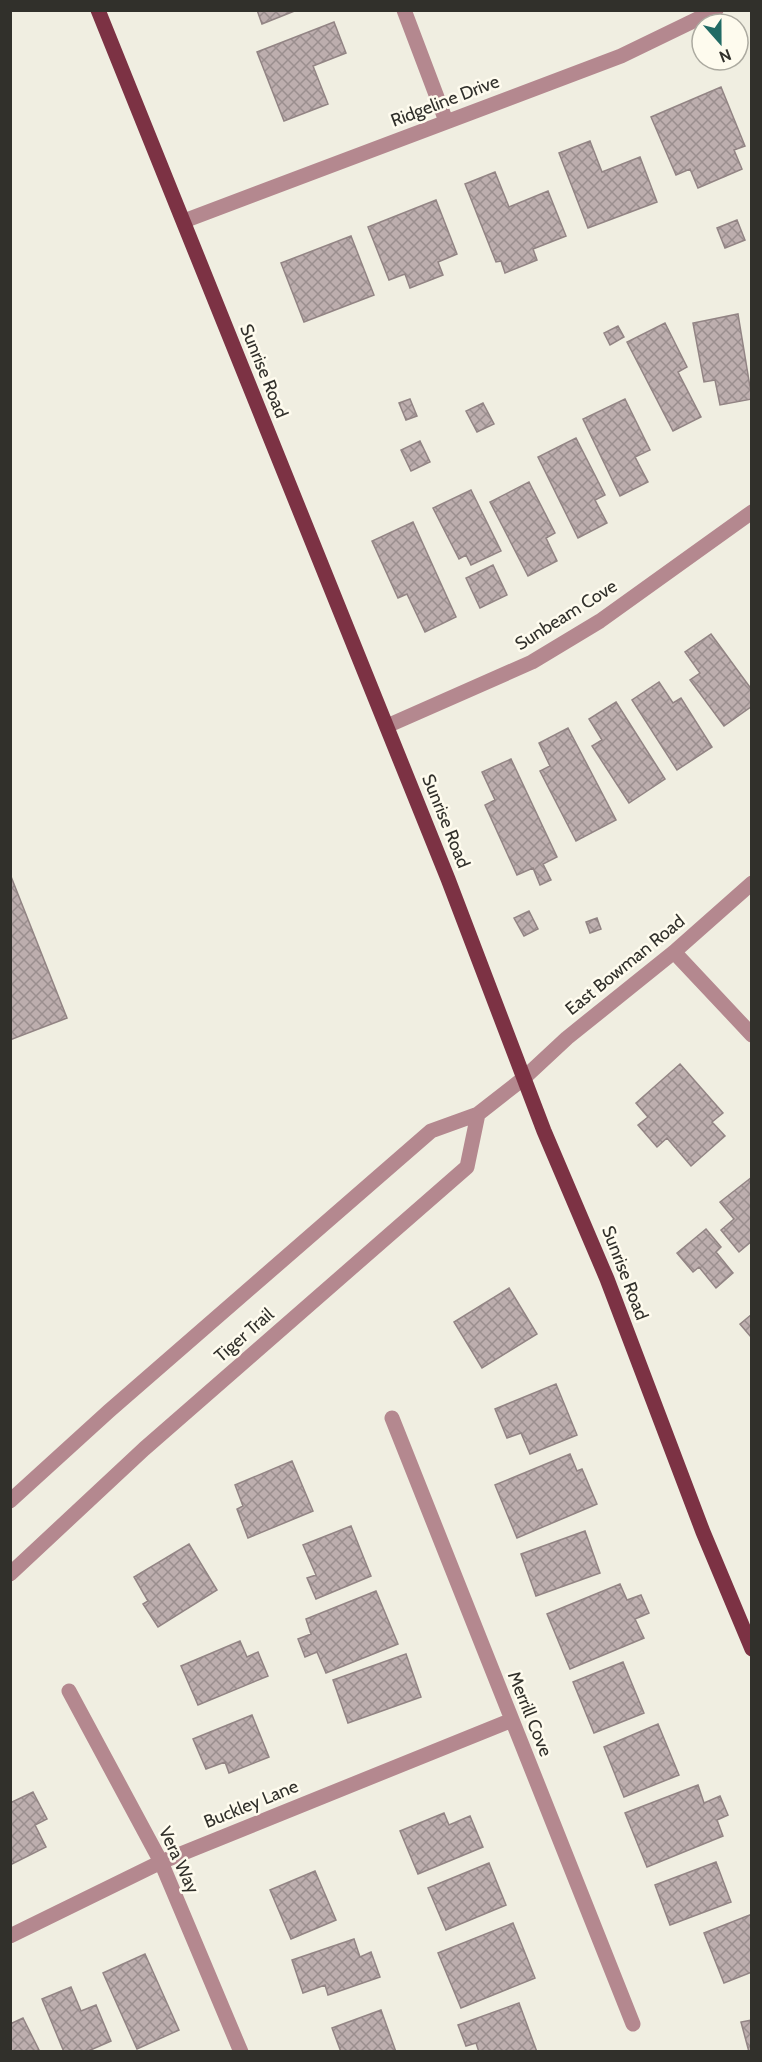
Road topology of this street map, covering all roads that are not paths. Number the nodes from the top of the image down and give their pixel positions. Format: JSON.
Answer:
{"nodes":[{"id":1,"x":98,"y":10,"type":"edge"},
{"id":2,"x":404,"y":10,"type":"edge"},
{"id":3,"x":716,"y":10,"type":"edge"},
{"id":4,"x":446,"y":121,"type":"junction"},
{"id":5,"x":184,"y":221,"type":"junction"},
{"id":6,"x":752,"y":512,"type":"edge"},
{"id":7,"x":387,"y":726,"type":"junction"},
{"id":8,"x":752,"y":883,"type":"edge"},
{"id":9,"x":674,"y":952,"type":"junction"},
{"id":10,"x":752,"y":1035,"type":"edge"},
{"id":11,"x":524,"y":1078,"type":"junction"},
{"id":12,"x":478,"y":1114,"type":"junction"},
{"id":13,"x":392,"y":1418,"type":"dead end"},
{"id":14,"x":10,"y":1501,"type":"edge"},
{"id":15,"x":10,"y":1574,"type":"edge"},
{"id":16,"x":752,"y":1649,"type":"edge"},
{"id":17,"x":69,"y":1691,"type":"dead end"},
{"id":18,"x":512,"y":1720,"type":"junction"},
{"id":19,"x":161,"y":1862,"type":"junction"},
{"id":20,"x":10,"y":1936,"type":"edge"},
{"id":21,"x":633,"y":2024,"type":"dead end"},
{"id":22,"x":241,"y":2052,"type":"edge"}],
"edges":[{"from":1,"to":5,"type":"main road","name":"Sunrise Road"},
{"from":2,"to":4,"type":"street"},
{"from":3,"to":4,"type":"street","name":"Ridgeline Drive"},
{"from":4,"to":5,"type":"street","name":"Ridgeline Drive"},
{"from":5,"to":7,"type":"main road","name":"Sunrise Road"},
{"from":6,"to":7,"type":"street","name":"Sunbeam Cove"},
{"from":7,"to":11,"type":"main road","name":"Sunrise Road"},
{"from":8,"to":9,"type":"street","name":"East Bowman Road"},
{"from":9,"to":10,"type":"street"},
{"from":9,"to":11,"type":"street","name":"East Bowman Road"},
{"from":11,"to":12,"type":"street","name":"Tiger Trail"},
{"from":11,"to":16,"type":"main road","name":"Sunrise Road"},
{"from":12,"to":14,"type":"street","name":"Tiger Trail"},
{"from":12,"to":15,"type":"street","name":"Tiger Trail"},
{"from":13,"to":18,"type":"street","name":"Merrill Cove"},
{"from":17,"to":19,"type":"street","name":"Vera Way"},
{"from":18,"to":19,"type":"street","name":"Buckley Lane"},
{"from":18,"to":21,"type":"street","name":"Merrill Cove"},
{"from":19,"to":20,"type":"street","name":"Buckley Lane"},
{"from":19,"to":22,"type":"street","name":"Vera Way"}]}
